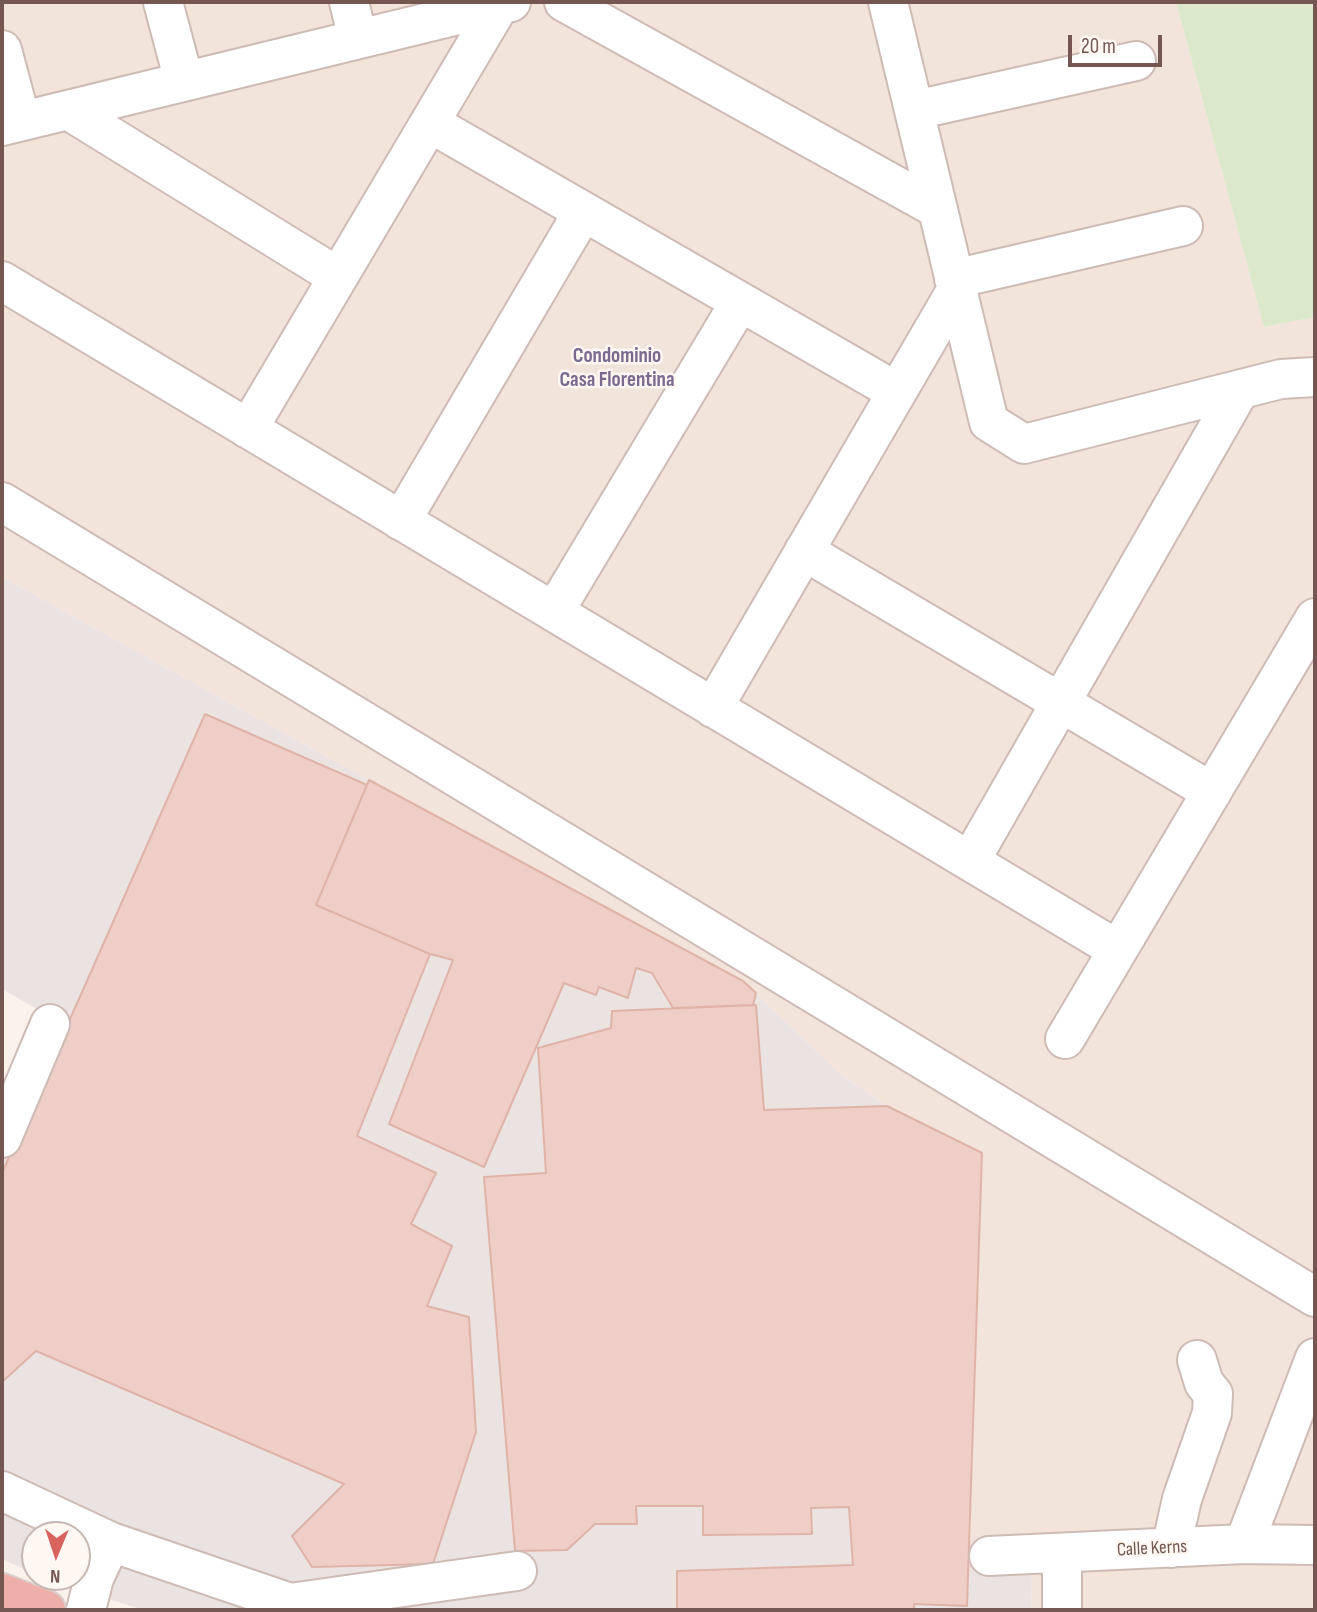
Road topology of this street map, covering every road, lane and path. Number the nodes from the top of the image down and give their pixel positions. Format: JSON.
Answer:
{"nodes":[{"id":1,"x":163,"y":2,"type":"edge"},
{"id":2,"x":349,"y":2,"type":"edge"},
{"id":3,"x":565,"y":2,"type":"edge"},
{"id":4,"x":888,"y":2,"type":"edge"},
{"id":5,"x":505,"y":3,"type":"edge"},
{"id":6,"x":358,"y":39,"type":"junction"},
{"id":7,"x":2,"y":50,"type":"edge"},
{"id":8,"x":1136,"y":61,"type":"dead end"},
{"id":9,"x":184,"y":81,"type":"junction"},
{"id":10,"x":68,"y":110,"type":"junction"},
{"id":11,"x":915,"y":110,"type":"junction"},
{"id":12,"x":430,"y":123,"type":"junction"},
{"id":13,"x":11,"y":124,"type":"edge"},
{"id":14,"x":938,"y":209,"type":"junction"},
{"id":15,"x":583,"y":212,"type":"junction"},
{"id":16,"x":1184,"y":226,"type":"dead end"},
{"id":17,"x":338,"y":277,"type":"junction"},
{"id":18,"x":2,"y":281,"type":"edge"},
{"id":19,"x":956,"y":284,"type":"junction"},
{"id":20,"x":740,"y":302,"type":"junction"},
{"id":21,"x":1315,"y":377,"type":"edge"},
{"id":22,"x":1239,"y":391,"type":"junction"},
{"id":23,"x":897,"y":392,"type":"junction"},
{"id":24,"x":248,"y":429,"type":"junction"},
{"id":25,"x":2,"y":502,"type":"edge"},
{"id":26,"x":401,"y":521,"type":"junction"},
{"id":27,"x":804,"y":551,"type":"junction"},
{"id":28,"x":554,"y":612,"type":"junction"},
{"id":29,"x":1315,"y":618,"type":"edge"},
{"id":30,"x":1060,"y":703,"type":"junction"},
{"id":31,"x":713,"y":708,"type":"junction"},
{"id":32,"x":1212,"y":792,"type":"junction"},
{"id":33,"x":970,"y":861,"type":"junction"},
{"id":34,"x":1118,"y":950,"type":"junction"},
{"id":35,"x":50,"y":1024,"type":"dead end"},
{"id":36,"x":1065,"y":1039,"type":"dead end"},
{"id":37,"x":2,"y":1138,"type":"edge"},
{"id":38,"x":1315,"y":1297,"type":"edge"},
{"id":39,"x":1315,"y":1358,"type":"edge"},
{"id":40,"x":1197,"y":1360,"type":"dead end"},
{"id":41,"x":2,"y":1491,"type":"edge"},
{"id":42,"x":111,"y":1542,"type":"junction"},
{"id":43,"x":1244,"y":1544,"type":"junction"},
{"id":44,"x":1315,"y":1545,"type":"edge"},
{"id":45,"x":1171,"y":1548,"type":"junction"},
{"id":46,"x":1062,"y":1553,"type":"junction"},
{"id":47,"x":989,"y":1556,"type":"dead end"},
{"id":48,"x":517,"y":1571,"type":"dead end"},
{"id":49,"x":2,"y":1593,"type":"edge"},
{"id":50,"x":298,"y":1607,"type":"edge"},
{"id":51,"x":46,"y":1610,"type":"edge"},
{"id":52,"x":86,"y":1610,"type":"edge"},
{"id":53,"x":1062,"y":1610,"type":"edge"}],
"edges":[{"from":1,"to":9,"type":"street"},
{"from":2,"to":6,"type":"street"},
{"from":3,"to":14,"type":"street"},
{"from":4,"to":11,"type":"street"},
{"from":5,"to":6,"type":"street"},
{"from":5,"to":12,"type":"street"},
{"from":6,"to":9,"type":"street"},
{"from":7,"to":13,"type":"street"},
{"from":8,"to":11,"type":"street"},
{"from":9,"to":10,"type":"street"},
{"from":10,"to":13,"type":"street"},
{"from":10,"to":17,"type":"street"},
{"from":11,"to":14,"type":"street"},
{"from":12,"to":15,"type":"street"},
{"from":12,"to":17,"type":"street"},
{"from":14,"to":19,"type":"street"},
{"from":15,"to":20,"type":"street"},
{"from":15,"to":26,"type":"street"},
{"from":16,"to":19,"type":"street"},
{"from":17,"to":24,"type":"street"},
{"from":18,"to":24,"type":"street"},
{"from":19,"to":22,"type":"street"},
{"from":19,"to":23,"type":"street"},
{"from":20,"to":23,"type":"street"},
{"from":20,"to":28,"type":"street"},
{"from":21,"to":22,"type":"street"},
{"from":22,"to":30,"type":"street"},
{"from":23,"to":27,"type":"street"},
{"from":24,"to":26,"type":"street"},
{"from":25,"to":38,"type":"street"},
{"from":26,"to":28,"type":"street"},
{"from":27,"to":30,"type":"street"},
{"from":27,"to":31,"type":"street"},
{"from":28,"to":31,"type":"street"},
{"from":29,"to":32,"type":"street"},
{"from":30,"to":32,"type":"street"},
{"from":30,"to":33,"type":"street"},
{"from":31,"to":33,"type":"street"},
{"from":32,"to":34,"type":"street"},
{"from":33,"to":34,"type":"street"},
{"from":34,"to":36,"type":"street"},
{"from":35,"to":37,"type":"street"},
{"from":39,"to":43,"type":"street"},
{"from":40,"to":45,"type":"street"},
{"from":41,"to":42,"type":"street"},
{"from":42,"to":50,"type":"street"},
{"from":42,"to":52,"type":"street"},
{"from":43,"to":44,"type":"street","name":"Calle Kerns"},
{"from":43,"to":45,"type":"street","name":"Calle Kerns"},
{"from":45,"to":46,"type":"street","name":"Calle Kerns"},
{"from":46,"to":47,"type":"street","name":"Calle Kerns"},
{"from":46,"to":53,"type":"street"},
{"from":48,"to":50,"type":"street"},
{"from":49,"to":51,"type":"highway"}]}
